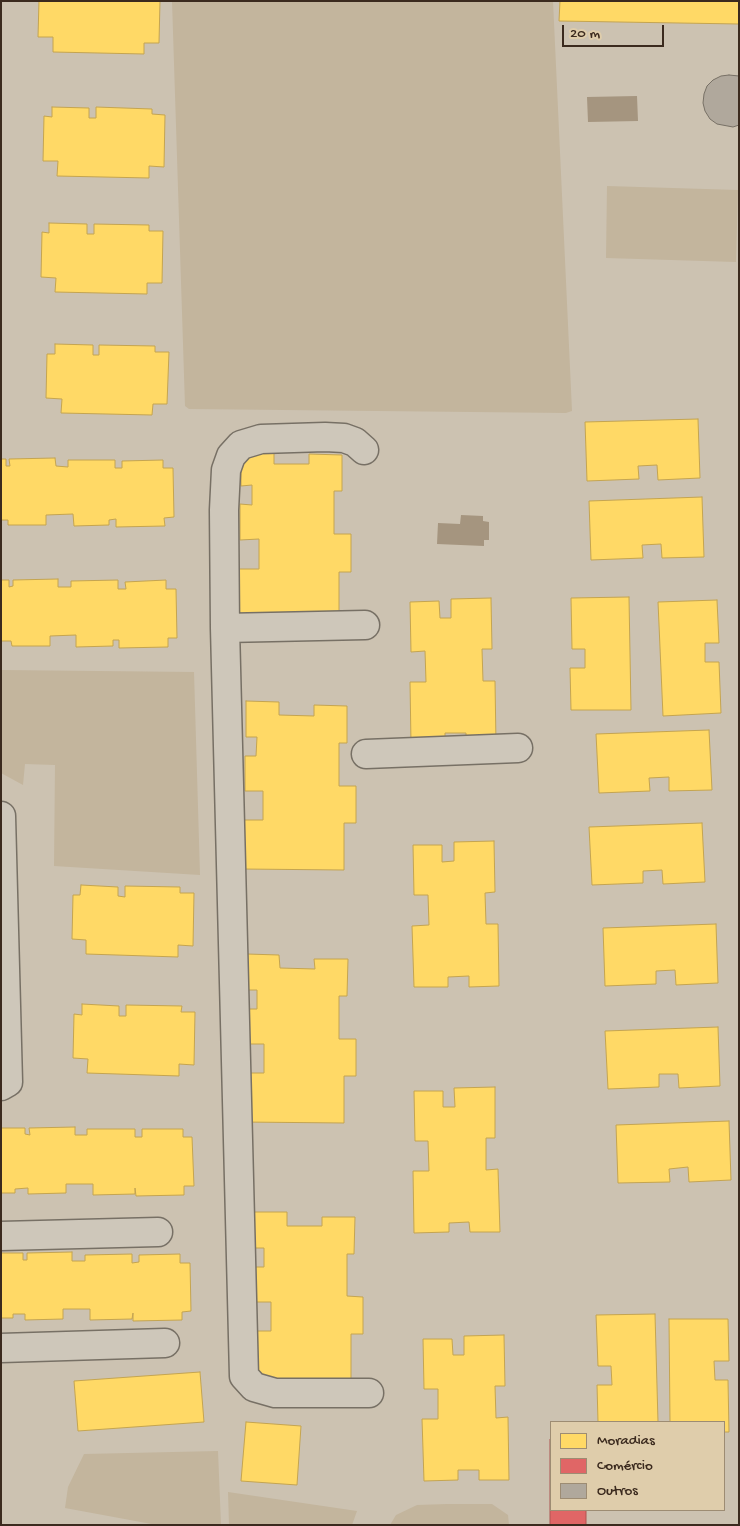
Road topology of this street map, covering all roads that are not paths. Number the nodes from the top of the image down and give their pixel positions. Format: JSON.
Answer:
{"nodes":[{"id":1,"x":364,"y":450,"type":"dead end"},
{"id":2,"x":365,"y":625,"type":"dead end"},
{"id":3,"x":225,"y":628,"type":"junction"},
{"id":4,"x":518,"y":748,"type":"dead end"},
{"id":5,"x":366,"y":754,"type":"dead end"},
{"id":6,"x":1,"y":816,"type":"edge"},
{"id":7,"x":3,"y":921,"type":"edge"},
{"id":8,"x":4,"y":1030,"type":"edge"},
{"id":9,"x":1,"y":1086,"type":"edge"},
{"id":10,"x":158,"y":1232,"type":"dead end"},
{"id":11,"x":1,"y":1236,"type":"edge"},
{"id":12,"x":164,"y":1343,"type":"dead end"},
{"id":13,"x":1,"y":1348,"type":"edge"},
{"id":14,"x":369,"y":1393,"type":"dead end"}],
"edges":[{"from":1,"to":3,"type":"lane"},
{"from":2,"to":3,"type":"lane"},
{"from":3,"to":14,"type":"lane"},
{"from":4,"to":5,"type":"lane"},
{"from":6,"to":7,"type":"lane"},
{"from":7,"to":8,"type":"lane"},
{"from":8,"to":9,"type":"lane"},
{"from":10,"to":11,"type":"lane"},
{"from":12,"to":13,"type":"lane"}]}
